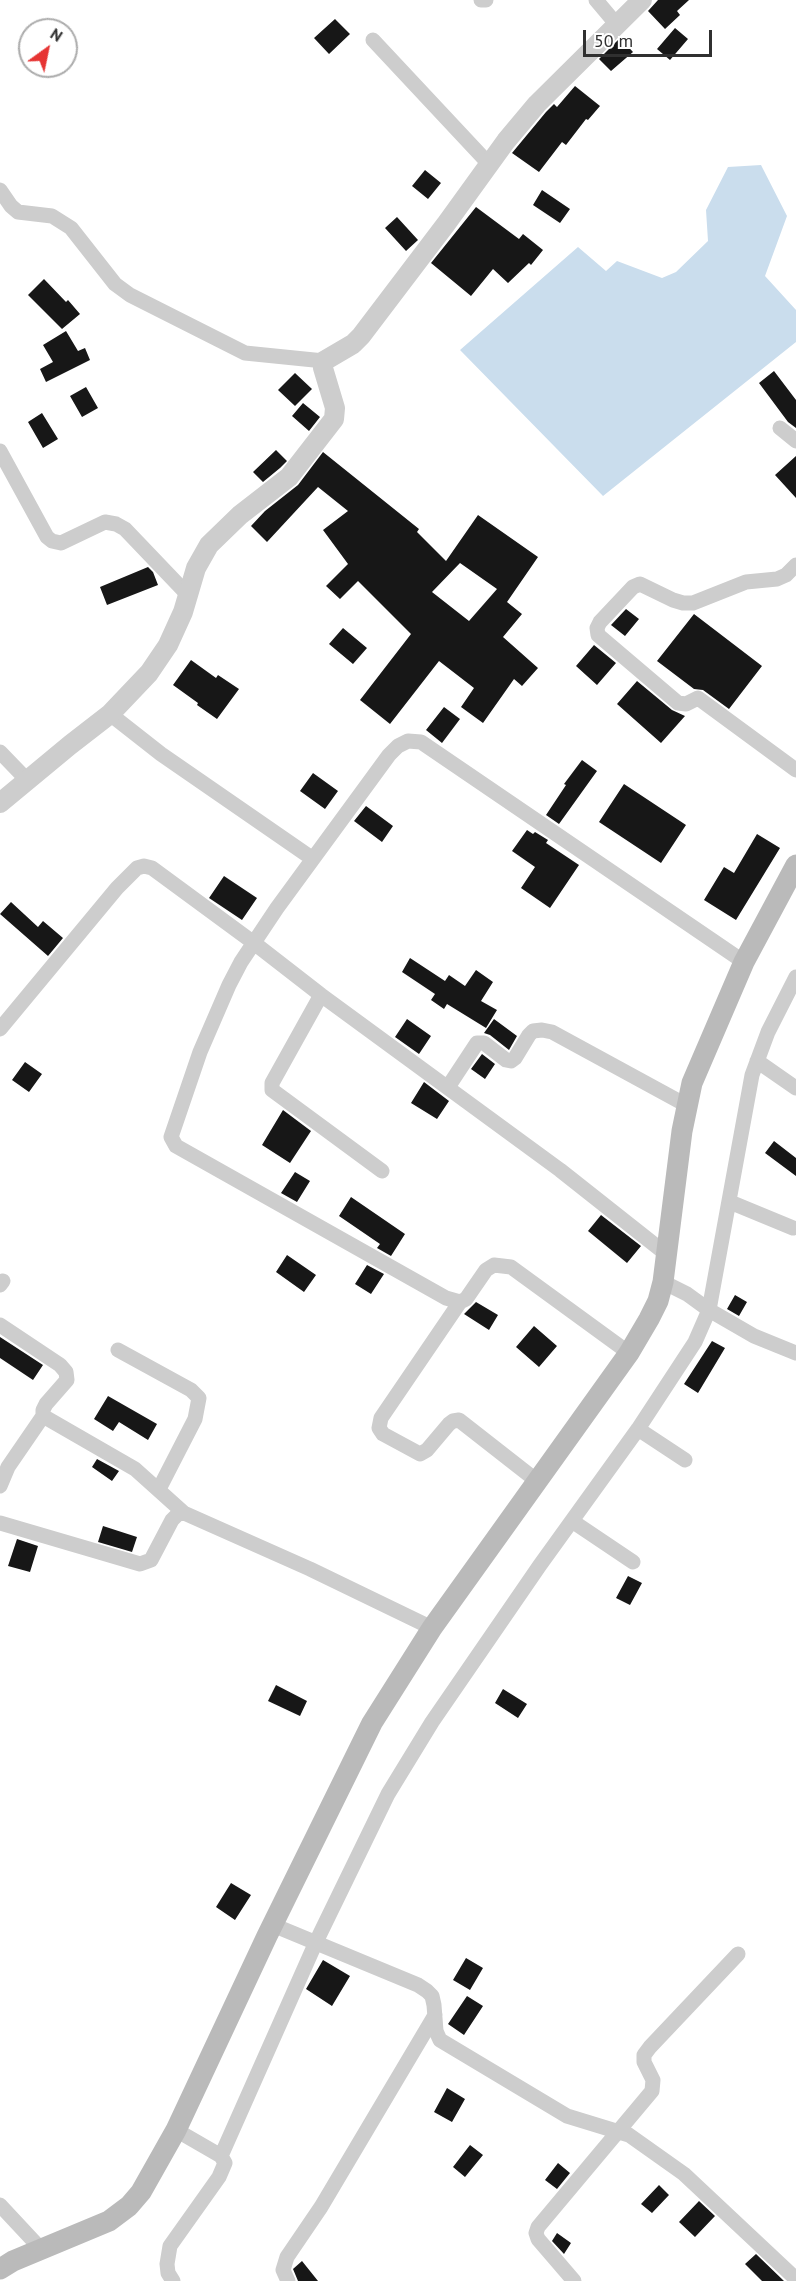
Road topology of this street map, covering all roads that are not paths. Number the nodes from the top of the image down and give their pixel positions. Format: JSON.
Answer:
{"nodes":[{"id":1,"x":481,"y":0,"type":"edge"},
{"id":2,"x":486,"y":0,"type":"edge"},
{"id":3,"x":596,"y":0,"type":"edge"},
{"id":4,"x":642,"y":0,"type":"edge"},
{"id":5,"x":616,"y":25,"type":"junction"},
{"id":6,"x":373,"y":40,"type":"dead end"},
{"id":7,"x":489,"y":164,"type":"junction"},
{"id":8,"x":0,"y":190,"type":"edge"},
{"id":9,"x":324,"y":361,"type":"junction"},
{"id":10,"x":780,"y":428,"type":"dead end"},
{"id":11,"x":796,"y":441,"type":"edge"},
{"id":12,"x":0,"y":451,"type":"edge"},
{"id":13,"x":796,"y":565,"type":"edge"},
{"id":14,"x":189,"y":596,"type":"junction"},
{"id":15,"x":111,"y":714,"type":"junction"},
{"id":16,"x":0,"y":752,"type":"edge"},
{"id":17,"x":796,"y":770,"type":"edge"},
{"id":18,"x":28,"y":781,"type":"junction"},
{"id":19,"x":0,"y":803,"type":"edge"},
{"id":20,"x":314,"y":859,"type":"junction"},
{"id":21,"x":796,"y":865,"type":"edge"},
{"id":22,"x":254,"y":943,"type":"junction"},
{"id":23,"x":744,"y":962,"type":"junction"},
{"id":24,"x":796,"y":979,"type":"edge"},
{"id":25,"x":321,"y":995,"type":"junction"},
{"id":26,"x":0,"y":1029,"type":"edge"},
{"id":27,"x":757,"y":1061,"type":"junction"},
{"id":28,"x":448,"y":1087,"type":"junction"},
{"id":29,"x":796,"y":1088,"type":"edge"},
{"id":30,"x":686,"y":1105,"type":"junction"},
{"id":31,"x":382,"y":1171,"type":"dead end"},
{"id":32,"x":730,"y":1202,"type":"junction"},
{"id":33,"x":794,"y":1228,"type":"dead end"},
{"id":34,"x":666,"y":1253,"type":"junction"},
{"id":35,"x":663,"y":1282,"type":"junction"},
{"id":36,"x":460,"y":1302,"type":"junction"},
{"id":37,"x":706,"y":1307,"type":"junction"},
{"id":38,"x":0,"y":1325,"type":"edge"},
{"id":39,"x":118,"y":1350,"type":"dead end"},
{"id":40,"x":629,"y":1353,"type":"junction"},
{"id":41,"x":796,"y":1353,"type":"edge"},
{"id":42,"x":43,"y":1416,"type":"junction"},
{"id":43,"x":638,"y":1429,"type":"junction"},
{"id":44,"x":685,"y":1460,"type":"dead end"},
{"id":45,"x":537,"y":1481,"type":"junction"},
{"id":46,"x":0,"y":1486,"type":"edge"},
{"id":47,"x":159,"y":1489,"type":"junction"},
{"id":48,"x":184,"y":1513,"type":"junction"},
{"id":49,"x":572,"y":1521,"type":"junction"},
{"id":50,"x":0,"y":1523,"type":"edge"},
{"id":51,"x":633,"y":1562,"type":"dead end"},
{"id":52,"x":432,"y":1628,"type":"junction"},
{"id":53,"x":273,"y":1925,"type":"junction"},
{"id":54,"x":306,"y":1938,"type":"junction"},
{"id":55,"x":738,"y":1954,"type":"dead end"},
{"id":56,"x":435,"y":2015,"type":"junction"},
{"id":57,"x":176,"y":2130,"type":"junction"},
{"id":58,"x":618,"y":2132,"type":"junction"},
{"id":59,"x":215,"y":2153,"type":"junction"},
{"id":60,"x":0,"y":2205,"type":"edge"},
{"id":61,"x":40,"y":2249,"type":"junction"},
{"id":62,"x":0,"y":2269,"type":"edge"},
{"id":63,"x":796,"y":2279,"type":"edge"},
{"id":64,"x":173,"y":2281,"type":"edge"},
{"id":65,"x":288,"y":2281,"type":"edge"},
{"id":66,"x":574,"y":2281,"type":"edge"}],
"edges":[{"from":1,"to":2,"type":"street"},
{"from":3,"to":5,"type":"street"},
{"from":4,"to":5,"type":"street"},
{"from":5,"to":7,"type":"street"},
{"from":6,"to":7,"type":"street"},
{"from":7,"to":9,"type":"street"},
{"from":8,"to":9,"type":"street"},
{"from":9,"to":14,"type":"street"},
{"from":10,"to":11,"type":"street"},
{"from":12,"to":14,"type":"street"},
{"from":13,"to":17,"type":"street"},
{"from":14,"to":15,"type":"street"},
{"from":15,"to":18,"type":"street"},
{"from":15,"to":20,"type":"street"},
{"from":16,"to":18,"type":"street"},
{"from":18,"to":19,"type":"street"},
{"from":20,"to":22,"type":"street"},
{"from":20,"to":23,"type":"street"},
{"from":21,"to":23,"type":"main road"},
{"from":22,"to":25,"type":"street"},
{"from":22,"to":26,"type":"street"},
{"from":22,"to":36,"type":"street"},
{"from":23,"to":30,"type":"main road"},
{"from":24,"to":27,"type":"street"},
{"from":25,"to":28,"type":"street"},
{"from":25,"to":31,"type":"street"},
{"from":27,"to":29,"type":"street"},
{"from":27,"to":32,"type":"street"},
{"from":28,"to":30,"type":"street"},
{"from":28,"to":34,"type":"street"},
{"from":30,"to":34,"type":"main road"},
{"from":32,"to":33,"type":"street"},
{"from":32,"to":37,"type":"street"},
{"from":34,"to":35,"type":"main road"},
{"from":35,"to":37,"type":"street"},
{"from":35,"to":40,"type":"main road"},
{"from":36,"to":40,"type":"street"},
{"from":36,"to":45,"type":"street"},
{"from":37,"to":41,"type":"street"},
{"from":37,"to":43,"type":"street"},
{"from":38,"to":42,"type":"street"},
{"from":39,"to":47,"type":"street"},
{"from":40,"to":45,"type":"main road"},
{"from":42,"to":46,"type":"street"},
{"from":42,"to":47,"type":"street"},
{"from":43,"to":44,"type":"street"},
{"from":43,"to":49,"type":"street"},
{"from":45,"to":52,"type":"main road"},
{"from":47,"to":48,"type":"street"},
{"from":48,"to":50,"type":"street"},
{"from":48,"to":52,"type":"street"},
{"from":49,"to":51,"type":"street"},
{"from":49,"to":54,"type":"street"},
{"from":52,"to":53,"type":"main road"},
{"from":53,"to":54,"type":"street"},
{"from":53,"to":57,"type":"main road"},
{"from":54,"to":56,"type":"street"},
{"from":54,"to":59,"type":"street"},
{"from":55,"to":58,"type":"street"},
{"from":56,"to":58,"type":"street"},
{"from":56,"to":65,"type":"street"},
{"from":57,"to":59,"type":"street"},
{"from":57,"to":61,"type":"main road"},
{"from":58,"to":63,"type":"street"},
{"from":58,"to":66,"type":"street"},
{"from":59,"to":64,"type":"street"},
{"from":60,"to":61,"type":"street"},
{"from":61,"to":62,"type":"main road"}]}
